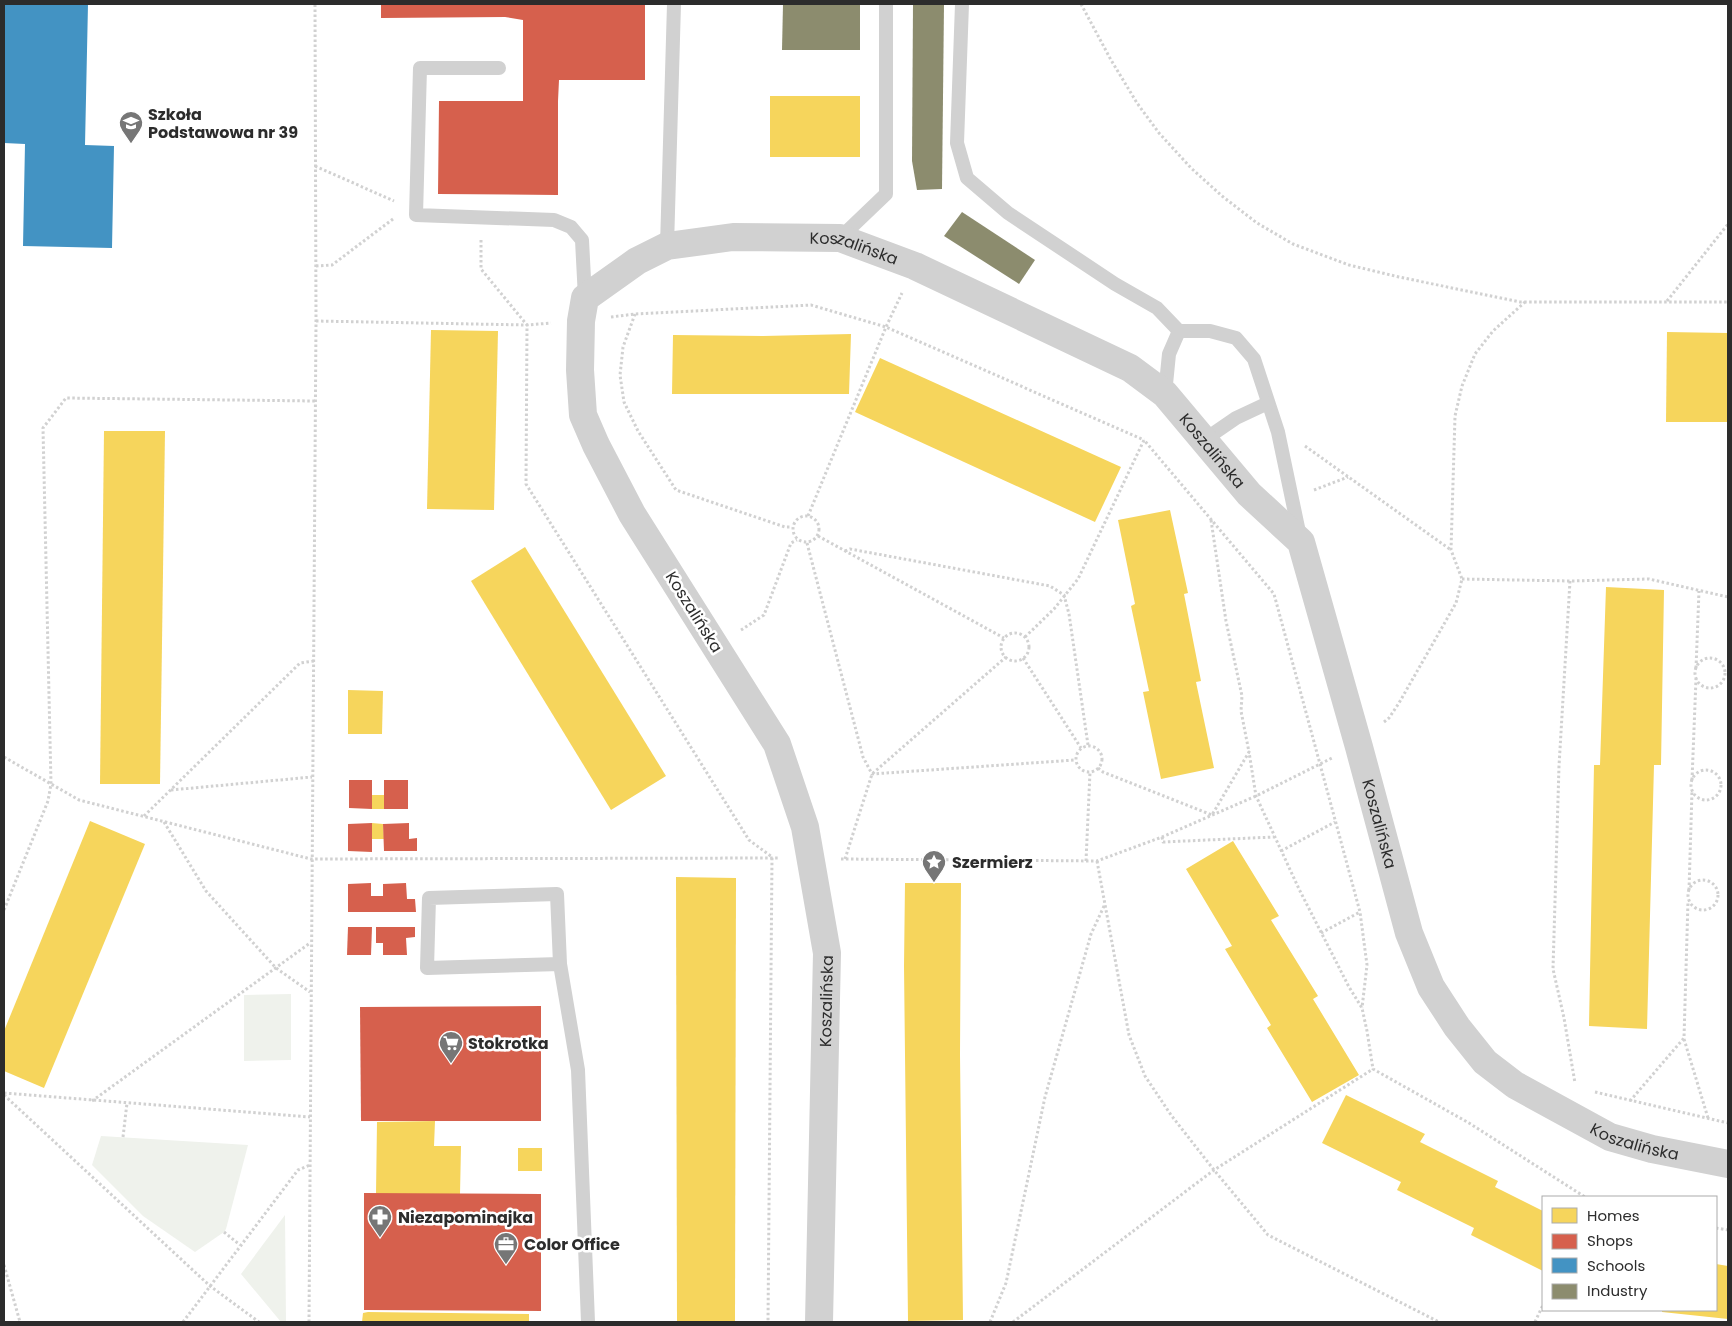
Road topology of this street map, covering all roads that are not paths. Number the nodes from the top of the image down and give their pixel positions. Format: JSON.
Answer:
{"nodes":[{"id":1,"x":674,"y":4,"type":"edge"},
{"id":2,"x":886,"y":4,"type":"edge"},
{"id":3,"x":962,"y":4,"type":"edge"},
{"id":4,"x":500,"y":68,"type":"dead end"},
{"id":5,"x":840,"y":238,"type":"junction"},
{"id":6,"x":667,"y":246,"type":"junction"},
{"id":7,"x":583,"y":309,"type":"junction"},
{"id":8,"x":1179,"y":331,"type":"junction"},
{"id":9,"x":1165,"y":394,"type":"junction"},
{"id":10,"x":1268,"y":402,"type":"junction"},
{"id":11,"x":1204,"y":440,"type":"junction"},
{"id":12,"x":1301,"y":542,"type":"junction"},
{"id":13,"x":560,"y":964,"type":"junction"},
{"id":14,"x":1728,"y":1164,"type":"edge"},
{"id":15,"x":588,"y":1322,"type":"edge"},
{"id":16,"x":819,"y":1322,"type":"edge"}],
"edges":[{"from":1,"to":6,"type":"lane"},
{"from":2,"to":5,"type":"lane"},
{"from":3,"to":8,"type":"lane"},
{"from":4,"to":7,"type":"lane"},
{"from":5,"to":6,"type":"street","name":"Koszalińska"},
{"from":5,"to":9,"type":"street","name":"Koszalińska"},
{"from":6,"to":7,"type":"street","name":"Koszalińska"},
{"from":7,"to":16,"type":"street","name":"Koszalińska"},
{"from":8,"to":9,"type":"lane"},
{"from":8,"to":10,"type":"lane"},
{"from":9,"to":11,"type":"street","name":"Koszalińska"},
{"from":10,"to":11,"type":"lane"},
{"from":10,"to":12,"type":"lane"},
{"from":11,"to":12,"type":"street","name":"Koszalińska"},
{"from":12,"to":14,"type":"street","name":"Koszalińska"},
{"from":13,"to":13,"type":"lane"},
{"from":13,"to":15,"type":"lane"}]}
